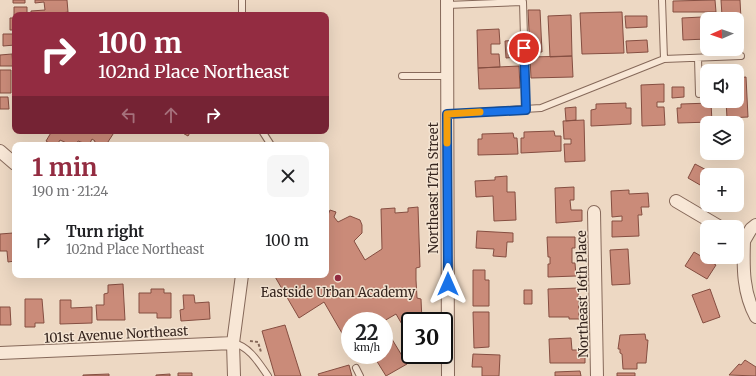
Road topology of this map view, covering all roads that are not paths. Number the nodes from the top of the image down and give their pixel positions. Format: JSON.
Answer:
{"nodes":[{"id":1,"x":242,"y":0,"type":"edge"},
{"id":2,"x":662,"y":0,"type":"edge"},
{"id":3,"x":447,"y":3,"type":"edge"},
{"id":4,"x":242,"y":12,"type":"edge"},
{"id":5,"x":741,"y":56,"type":"dead end"},
{"id":6,"x":698,"y":58,"type":"junction"},
{"id":7,"x":664,"y":59,"type":"junction"},
{"id":8,"x":402,"y":76,"type":"dead end"},
{"id":9,"x":447,"y":76,"type":"junction"},
{"id":10,"x":699,"y":94,"type":"dead end"},
{"id":11,"x":526,"y":110,"type":"junction"},
{"id":12,"x":447,"y":114,"type":"junction"},
{"id":13,"x":0,"y":151,"type":"edge"},
{"id":14,"x":12,"y":161,"type":"edge"},
{"id":15,"x":676,"y":201,"type":"dead end"},
{"id":16,"x":594,"y":212,"type":"dead end"},
{"id":17,"x":708,"y":220,"type":"edge"},
{"id":18,"x":756,"y":225,"type":"edge"},
{"id":19,"x":744,"y":236,"type":"edge"},
{"id":20,"x":743,"y":264,"type":"edge"},
{"id":21,"x":242,"y":278,"type":"edge"},
{"id":22,"x":756,"y":317,"type":"edge"},
{"id":23,"x":233,"y":343,"type":"junction"},
{"id":24,"x":0,"y":353,"type":"edge"},
{"id":25,"x":356,"y":368,"type":"dead end"},
{"id":26,"x":234,"y":376,"type":"edge"},
{"id":27,"x":268,"y":376,"type":"edge"},
{"id":28,"x":360,"y":376,"type":"edge"},
{"id":29,"x":448,"y":376,"type":"edge"},
{"id":30,"x":597,"y":376,"type":"edge"}],
"edges":[{"from":1,"to":4,"type":"lane"},
{"from":2,"to":7,"type":"lane"},
{"from":3,"to":9,"type":"street","name":"Northeast 17th Street"},
{"from":3,"to":11,"type":"lane"},
{"from":5,"to":6,"type":"lane"},
{"from":6,"to":7,"type":"lane"},
{"from":6,"to":10,"type":"lane"},
{"from":7,"to":11,"type":"lane"},
{"from":8,"to":9,"type":"lane"},
{"from":9,"to":12,"type":"street","name":"Northeast 17th Street"},
{"from":11,"to":12,"type":"lane"},
{"from":12,"to":29,"type":"street","name":"Northeast 17th Street"},
{"from":13,"to":14,"type":"street"},
{"from":15,"to":17,"type":"street"},
{"from":16,"to":30,"type":"street","name":"Northeast 16th Place"},
{"from":18,"to":19,"type":"street"},
{"from":20,"to":22,"type":"street"},
{"from":21,"to":23,"type":"street"},
{"from":23,"to":24,"type":"street","name":"101st Avenue Northeast"},
{"from":23,"to":26,"type":"street"},
{"from":23,"to":27,"type":"lane"},
{"from":25,"to":28,"type":"lane"}]}
